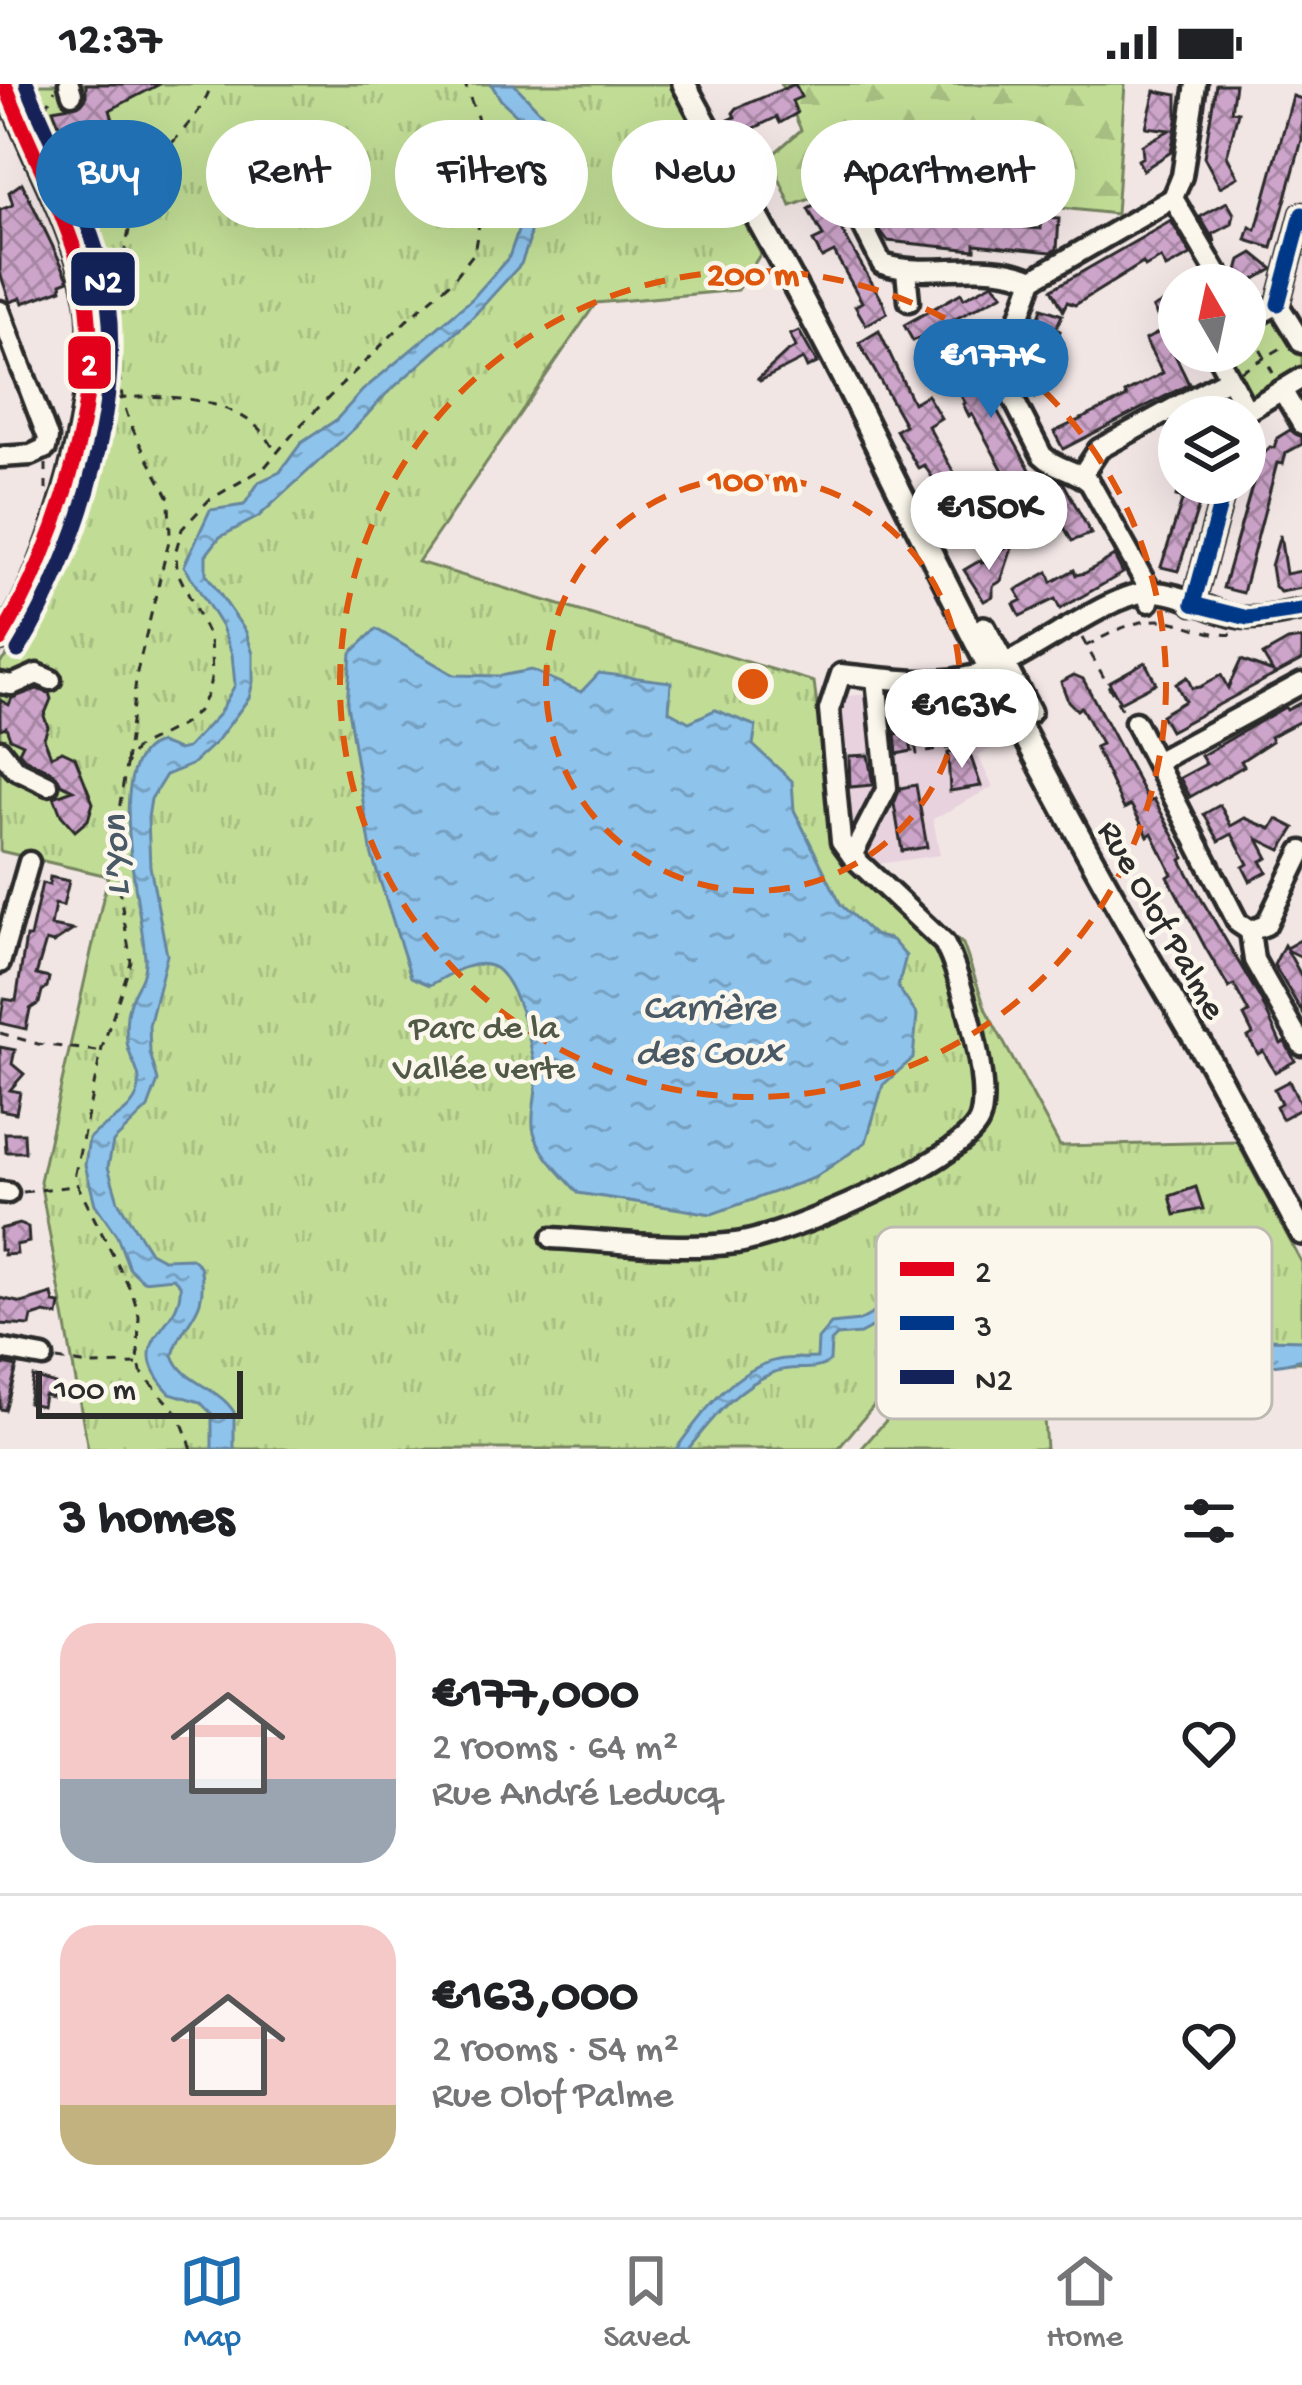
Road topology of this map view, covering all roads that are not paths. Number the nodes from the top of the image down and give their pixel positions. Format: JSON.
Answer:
{"nodes":[{"id":1,"x":5,"y":84,"type":"edge"},
{"id":2,"x":19,"y":84,"type":"edge"},
{"id":3,"x":684,"y":84,"type":"edge"},
{"id":4,"x":1196,"y":84,"type":"edge"},
{"id":5,"x":36,"y":130,"type":"edge"},
{"id":6,"x":36,"y":164,"type":"edge"},
{"id":7,"x":1173,"y":198,"type":"junction"},
{"id":8,"x":1302,"y":214,"type":"edge"},
{"id":9,"x":63,"y":228,"type":"edge"},
{"id":10,"x":864,"y":228,"type":"edge"},
{"id":11,"x":1211,"y":264,"type":"edge"},
{"id":12,"x":906,"y":271,"type":"junction"},
{"id":13,"x":1033,"y":279,"type":"junction"},
{"id":14,"x":909,"y":301,"type":"dead end"},
{"id":15,"x":1278,"y":304,"type":"junction"},
{"id":16,"x":0,"y":311,"type":"edge"},
{"id":17,"x":1266,"y":311,"type":"edge"},
{"id":18,"x":1301,"y":339,"type":"edge"},
{"id":19,"x":1226,"y":372,"type":"edge"},
{"id":20,"x":1229,"y":378,"type":"junction"},
{"id":21,"x":1302,"y":379,"type":"edge"},
{"id":22,"x":1282,"y":390,"type":"junction"},
{"id":23,"x":1238,"y":396,"type":"edge"},
{"id":24,"x":1266,"y":401,"type":"edge"},
{"id":25,"x":1302,"y":424,"type":"edge"},
{"id":26,"x":0,"y":457,"type":"edge"},
{"id":27,"x":1082,"y":475,"type":"junction"},
{"id":28,"x":1220,"y":504,"type":"edge"},
{"id":29,"x":1149,"y":597,"type":"junction"},
{"id":30,"x":1193,"y":604,"type":"junction"},
{"id":31,"x":1302,"y":610,"type":"edge"},
{"id":32,"x":0,"y":640,"type":"edge"},
{"id":33,"x":997,"y":667,"type":"junction"},
{"id":34,"x":876,"y":678,"type":"junction"},
{"id":35,"x":51,"y":680,"type":"dead end"},
{"id":36,"x":0,"y":683,"type":"edge"},
{"id":37,"x":1302,"y":683,"type":"edge"},
{"id":38,"x":1135,"y":722,"type":"road end"},
{"id":39,"x":0,"y":750,"type":"edge"},
{"id":40,"x":1156,"y":762,"type":"junction"},
{"id":41,"x":47,"y":785,"type":"dead end"},
{"id":42,"x":1302,"y":851,"type":"edge"},
{"id":43,"x":852,"y":856,"type":"junction"},
{"id":44,"x":29,"y":862,"type":"dead end"},
{"id":45,"x":1250,"y":931,"type":"junction"},
{"id":46,"x":0,"y":963,"type":"edge"},
{"id":47,"x":1302,"y":1045,"type":"edge"},
{"id":48,"x":1302,"y":1233,"type":"edge"},
{"id":49,"x":552,"y":1238,"type":"dead end"},
{"id":50,"x":0,"y":1349,"type":"edge"},
{"id":51,"x":43,"y":1358,"type":"road end"}],
"edges":[{"from":1,"to":6,"type":"street"},
{"from":2,"to":5,"type":"street"},
{"from":3,"to":33,"type":"main road","name":"Rue Olof Palme"},
{"from":4,"to":7,"type":"street"},
{"from":7,"to":11,"type":"street"},
{"from":7,"to":13,"type":"street"},
{"from":8,"to":15,"type":"street"},
{"from":9,"to":32,"type":"street"},
{"from":10,"to":12,"type":"street"},
{"from":12,"to":13,"type":"street"},
{"from":12,"to":14,"type":"street"},
{"from":13,"to":27,"type":"street"},
{"from":15,"to":17,"type":"street"},
{"from":15,"to":18,"type":"street"},
{"from":16,"to":26,"type":"street"},
{"from":19,"to":20,"type":"street"},
{"from":20,"to":23,"type":"street"},
{"from":20,"to":27,"type":"street"},
{"from":21,"to":22,"type":"street"},
{"from":22,"to":24,"type":"street"},
{"from":22,"to":25,"type":"street"},
{"from":27,"to":29,"type":"street"},
{"from":28,"to":30,"type":"street"},
{"from":29,"to":30,"type":"street"},
{"from":29,"to":33,"type":"street"},
{"from":30,"to":31,"type":"street"},
{"from":33,"to":34,"type":"street"},
{"from":33,"to":48,"type":"main road","name":"Rue Olof Palme"},
{"from":34,"to":43,"type":"street"},
{"from":34,"to":43,"type":"street"},
{"from":35,"to":36,"type":"street"},
{"from":37,"to":40,"type":"street"},
{"from":38,"to":40,"type":"street"},
{"from":39,"to":41,"type":"street"},
{"from":40,"to":45,"type":"street"},
{"from":42,"to":45,"type":"street"},
{"from":43,"to":49,"type":"street"},
{"from":44,"to":46,"type":"street"},
{"from":45,"to":47,"type":"street"},
{"from":50,"to":51,"type":"street"}]}
